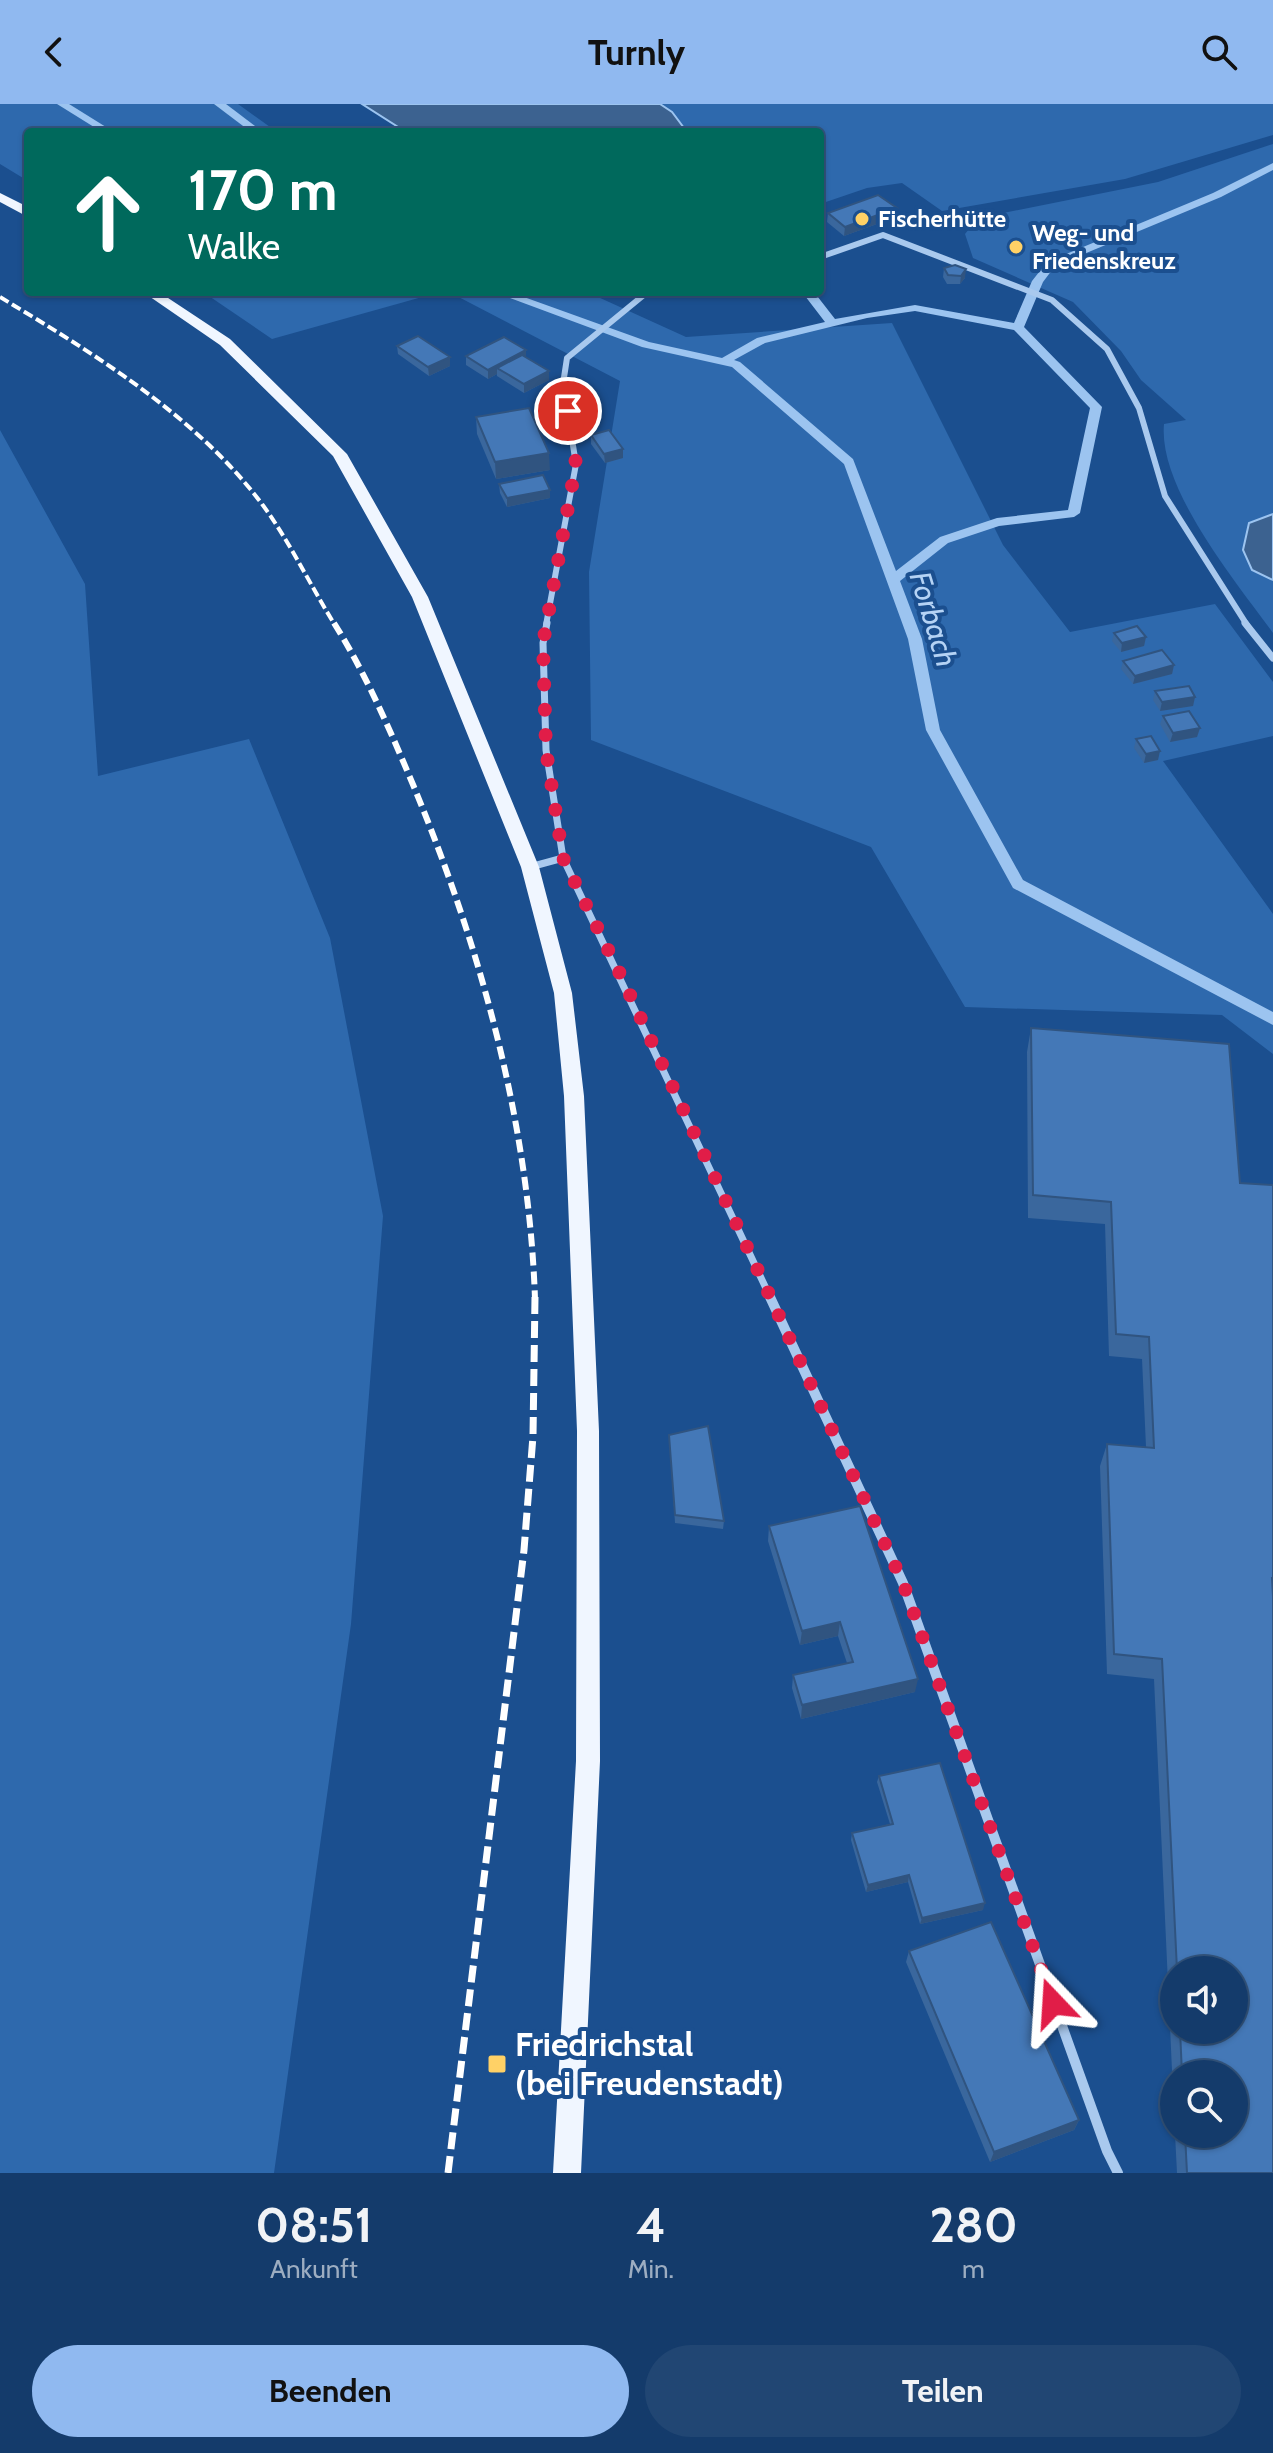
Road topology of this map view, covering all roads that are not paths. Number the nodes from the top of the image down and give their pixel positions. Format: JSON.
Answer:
{"nodes":[{"id":1,"x":0,"y":197,"type":"edge"},
{"id":2,"x":24,"y":211,"type":"edge"},
{"id":3,"x":824,"y":256,"type":"edge"},
{"id":4,"x":156,"y":296,"type":"edge"},
{"id":5,"x":643,"y":296,"type":"edge"},
{"id":6,"x":1273,"y":658,"type":"edge"},
{"id":7,"x":563,"y":858,"type":"junction"},
{"id":8,"x":530,"y":867,"type":"junction"},
{"id":9,"x":567,"y":2173,"type":"edge"},
{"id":10,"x":1118,"y":2173,"type":"edge"}],
"edges":[{"from":1,"to":2,"type":"main road"},
{"from":3,"to":6,"type":"street"},
{"from":4,"to":8,"type":"main road"},
{"from":5,"to":7,"type":"street"},
{"from":7,"to":8,"type":"street"},
{"from":7,"to":10,"type":"street"},
{"from":8,"to":9,"type":"main road"}]}
